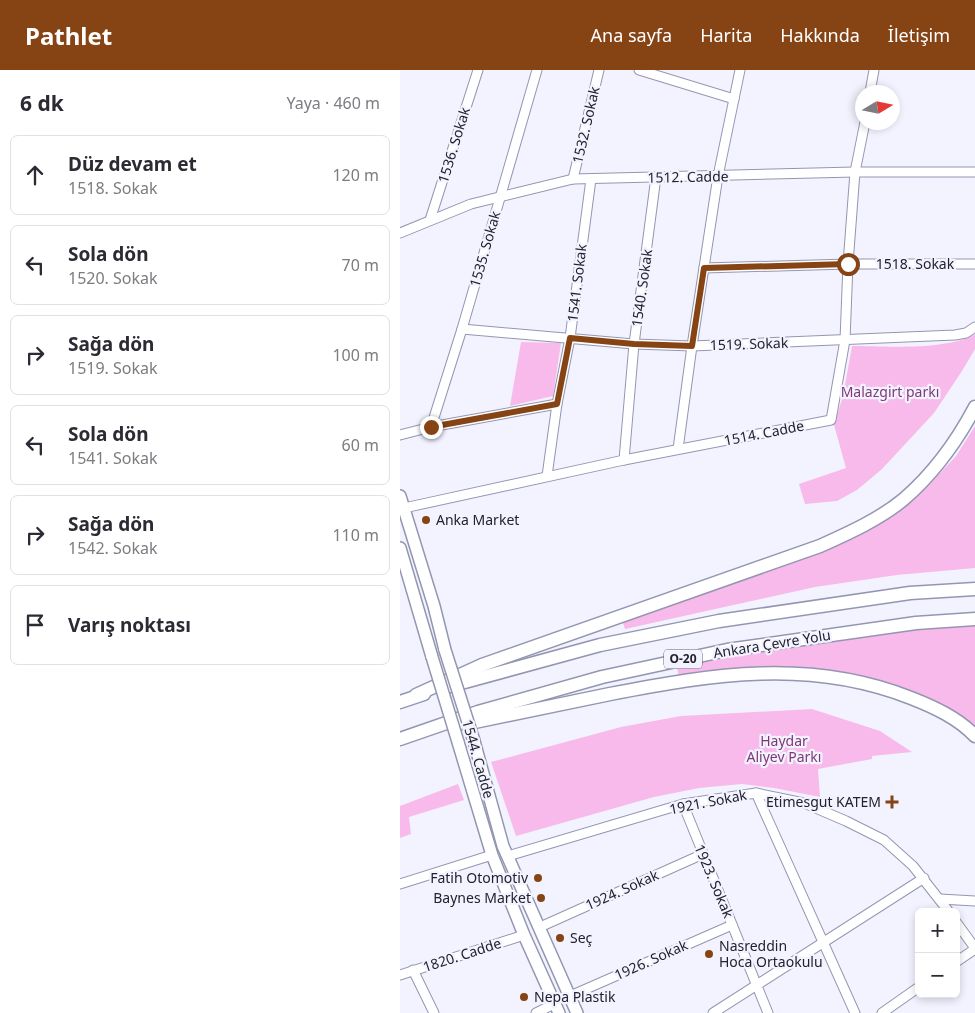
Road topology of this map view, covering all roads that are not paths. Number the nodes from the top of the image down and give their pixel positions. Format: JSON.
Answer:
{"nodes":[{"id":1,"x":478,"y":70,"type":"edge"},
{"id":2,"x":537,"y":70,"type":"edge"},
{"id":3,"x":599,"y":70,"type":"edge"},
{"id":4,"x":639,"y":70,"type":"edge"},
{"id":5,"x":740,"y":70,"type":"edge"},
{"id":6,"x":873,"y":70,"type":"edge"},
{"id":7,"x":871,"y":85,"type":"edge"},
{"id":8,"x":734,"y":99,"type":"junction"},
{"id":9,"x":863,"y":130,"type":"edge"},
{"id":10,"x":855,"y":172,"type":"junction"},
{"id":11,"x":975,"y":172,"type":"edge"},
{"id":12,"x":718,"y":176,"type":"junction"},
{"id":13,"x":656,"y":177,"type":"junction"},
{"id":14,"x":591,"y":179,"type":"junction"},
{"id":15,"x":573,"y":180,"type":"junction"},
{"id":16,"x":500,"y":197,"type":"junction"},
{"id":17,"x":430,"y":220,"type":"junction"},
{"id":18,"x":404,"y":231,"type":"edge"},
{"id":19,"x":400,"y":236,"type":"edge"},
{"id":20,"x":848,"y":264,"type":"junction"},
{"id":21,"x":975,"y":264,"type":"edge"},
{"id":22,"x":704,"y":268,"type":"junction"},
{"id":23,"x":975,"y":327,"type":"edge"},
{"id":24,"x":462,"y":329,"type":"junction"},
{"id":25,"x":570,"y":338,"type":"junction"},
{"id":26,"x":845,"y":340,"type":"junction"},
{"id":27,"x":634,"y":344,"type":"junction"},
{"id":28,"x":692,"y":346,"type":"junction"},
{"id":29,"x":557,"y":404,"type":"junction"},
{"id":30,"x":975,"y":407,"type":"edge"},
{"id":31,"x":431,"y":427,"type":"junction"},
{"id":32,"x":400,"y":435,"type":"edge"},
{"id":33,"x":678,"y":449,"type":"junction"},
{"id":34,"x":624,"y":460,"type":"junction"},
{"id":35,"x":547,"y":476,"type":"junction"},
{"id":36,"x":400,"y":496,"type":"edge"},
{"id":37,"x":404,"y":508,"type":"junction"},
{"id":38,"x":400,"y":548,"type":"edge"},
{"id":39,"x":975,"y":589,"type":"edge"},
{"id":40,"x":975,"y":619,"type":"edge"},
{"id":41,"x":416,"y":696,"type":"junction"},
{"id":42,"x":400,"y":702,"type":"edge"},
{"id":43,"x":414,"y":735,"type":"junction"},
{"id":44,"x":975,"y":736,"type":"edge"},
{"id":45,"x":400,"y":739,"type":"edge"},
{"id":46,"x":756,"y":793,"type":"junction"},
{"id":47,"x":682,"y":804,"type":"junction"},
{"id":48,"x":703,"y":854,"type":"junction"},
{"id":49,"x":492,"y":855,"type":"junction"},
{"id":50,"x":508,"y":856,"type":"junction"},
{"id":51,"x":924,"y":878,"type":"junction"},
{"id":52,"x":400,"y":884,"type":"edge"},
{"id":53,"x":940,"y":899,"type":"junction"},
{"id":54,"x":975,"y":901,"type":"edge"},
{"id":55,"x":946,"y":908,"type":"edge"},
{"id":56,"x":732,"y":925,"type":"junction"},
{"id":57,"x":540,"y":927,"type":"junction"},
{"id":58,"x":960,"y":927,"type":"edge"},
{"id":59,"x":524,"y":935,"type":"junction"},
{"id":60,"x":824,"y":942,"type":"junction"},
{"id":61,"x":975,"y":948,"type":"edge"},
{"id":62,"x":960,"y":959,"type":"edge"},
{"id":63,"x":413,"y":970,"type":"junction"},
{"id":64,"x":400,"y":975,"type":"edge"},
{"id":65,"x":757,"y":985,"type":"junction"},
{"id":66,"x":915,"y":991,"type":"edge"},
{"id":67,"x":570,"y":996,"type":"junction"},
{"id":68,"x":556,"y":1009,"type":"edge"},
{"id":69,"x":434,"y":1013,"type":"edge"},
{"id":70,"x":536,"y":1013,"type":"edge"},
{"id":71,"x":577,"y":1013,"type":"edge"},
{"id":72,"x":713,"y":1013,"type":"edge"},
{"id":73,"x":768,"y":1013,"type":"edge"},
{"id":74,"x":855,"y":1013,"type":"edge"},
{"id":75,"x":882,"y":1013,"type":"edge"}],
"edges":[{"from":1,"to":17,"type":"street","name":"1536. Sokak"},
{"from":2,"to":16,"type":"street","name":"1535. Sokak"},
{"from":3,"to":15,"type":"street","name":"1532. Sokak"},
{"from":4,"to":8,"type":"street"},
{"from":5,"to":8,"type":"street"},
{"from":6,"to":7,"type":"street"},
{"from":8,"to":12,"type":"street"},
{"from":9,"to":10,"type":"street","name":"1514. Cadde"},
{"from":10,"to":11,"type":"street","name":"1512. Cadde"},
{"from":10,"to":12,"type":"street","name":"1512. Cadde"},
{"from":10,"to":20,"type":"street","name":"1514. Cadde"},
{"from":12,"to":13,"type":"street","name":"1512. Cadde"},
{"from":12,"to":22,"type":"street"},
{"from":13,"to":14,"type":"street","name":"1512. Cadde"},
{"from":13,"to":27,"type":"street","name":"1540. Sokak"},
{"from":14,"to":15,"type":"street","name":"1512. Cadde"},
{"from":14,"to":25,"type":"street","name":"1541. Sokak"},
{"from":15,"to":16,"type":"street","name":"1512. Cadde"},
{"from":16,"to":17,"type":"street","name":"1512. Cadde"},
{"from":16,"to":24,"type":"street","name":"1535. Sokak"},
{"from":17,"to":18,"type":"street","name":"1512. Cadde"},
{"from":18,"to":19,"type":"street","name":"1512. Cadde"},
{"from":20,"to":21,"type":"street","name":"1518. Sokak"},
{"from":20,"to":22,"type":"street","name":"1518. Sokak"},
{"from":20,"to":26,"type":"street","name":"1514. Cadde"},
{"from":22,"to":28,"type":"street"},
{"from":23,"to":26,"type":"street","name":"1519. Sokak"},
{"from":24,"to":25,"type":"street","name":"1519. Sokak"},
{"from":24,"to":31,"type":"street","name":"1535. Sokak"},
{"from":25,"to":27,"type":"street","name":"1519. Sokak"},
{"from":25,"to":29,"type":"street","name":"1541. Sokak"},
{"from":26,"to":28,"type":"street","name":"1519. Sokak"},
{"from":26,"to":33,"type":"street","name":"1514. Cadde"},
{"from":27,"to":28,"type":"street","name":"1519. Sokak"},
{"from":27,"to":34,"type":"street","name":"1540. Sokak"},
{"from":28,"to":33,"type":"street"},
{"from":29,"to":31,"type":"street"},
{"from":29,"to":35,"type":"street","name":"1541. Sokak"},
{"from":30,"to":41,"type":"highway"},
{"from":31,"to":32,"type":"street"},
{"from":33,"to":34,"type":"street","name":"1514. Cadde"},
{"from":34,"to":35,"type":"street","name":"1514. Cadde"},
{"from":35,"to":37,"type":"street","name":"1514. Cadde"},
{"from":36,"to":37,"type":"main road","name":"1544. Cadde"},
{"from":37,"to":50,"type":"main road","name":"1544. Cadde","bridge":true},
{"from":38,"to":49,"type":"main road","name":"1544. Cadde","bridge":true},
{"from":39,"to":41,"type":"highway","number":"O-20"},
{"from":40,"to":43,"type":"highway","name":"Ankara Çevre Yolu","number":"O-20"},
{"from":41,"to":42,"type":"highway","number":"O-20"},
{"from":43,"to":44,"type":"highway"},
{"from":43,"to":45,"type":"highway","name":"Ankara Çevre Yolu","number":"O-20"},
{"from":46,"to":47,"type":"street","name":"1921. Sokak"},
{"from":46,"to":51,"type":"street","name":"1921. Sokak"},
{"from":46,"to":60,"type":"street"},
{"from":47,"to":48,"type":"street","name":"1923. Sokak"},
{"from":47,"to":50,"type":"street","name":"1921. Sokak"},
{"from":48,"to":56,"type":"street","name":"1923. Sokak"},
{"from":48,"to":57,"type":"street","name":"1924. Sokak"},
{"from":49,"to":52,"type":"street"},
{"from":49,"to":59,"type":"main road","name":"1544. Cadde"},
{"from":50,"to":57,"type":"main road","name":"1544. Cadde"},
{"from":51,"to":53,"type":"street","name":"1921. Sokak"},
{"from":51,"to":60,"type":"street"},
{"from":53,"to":54,"type":"street"},
{"from":53,"to":55,"type":"street","name":"1921. Sokak"},
{"from":56,"to":65,"type":"street","name":"1923. Sokak"},
{"from":56,"to":67,"type":"street","name":"1926. Sokak"},
{"from":57,"to":67,"type":"main road","name":"1544. Cadde"},
{"from":58,"to":61,"type":"street"},
{"from":59,"to":63,"type":"street","name":"1820. Cadde"},
{"from":59,"to":68,"type":"main road","name":"1544. Cadde"},
{"from":60,"to":65,"type":"street"},
{"from":60,"to":74,"type":"street"},
{"from":61,"to":62,"type":"street"},
{"from":63,"to":64,"type":"street","name":"1820. Cadde"},
{"from":63,"to":69,"type":"street"},
{"from":65,"to":72,"type":"street"},
{"from":65,"to":73,"type":"street","name":"1923. Sokak"},
{"from":66,"to":75,"type":"street"},
{"from":67,"to":71,"type":"main road","name":"1544. Cadde"},
{"from":68,"to":70,"type":"street"}]}
